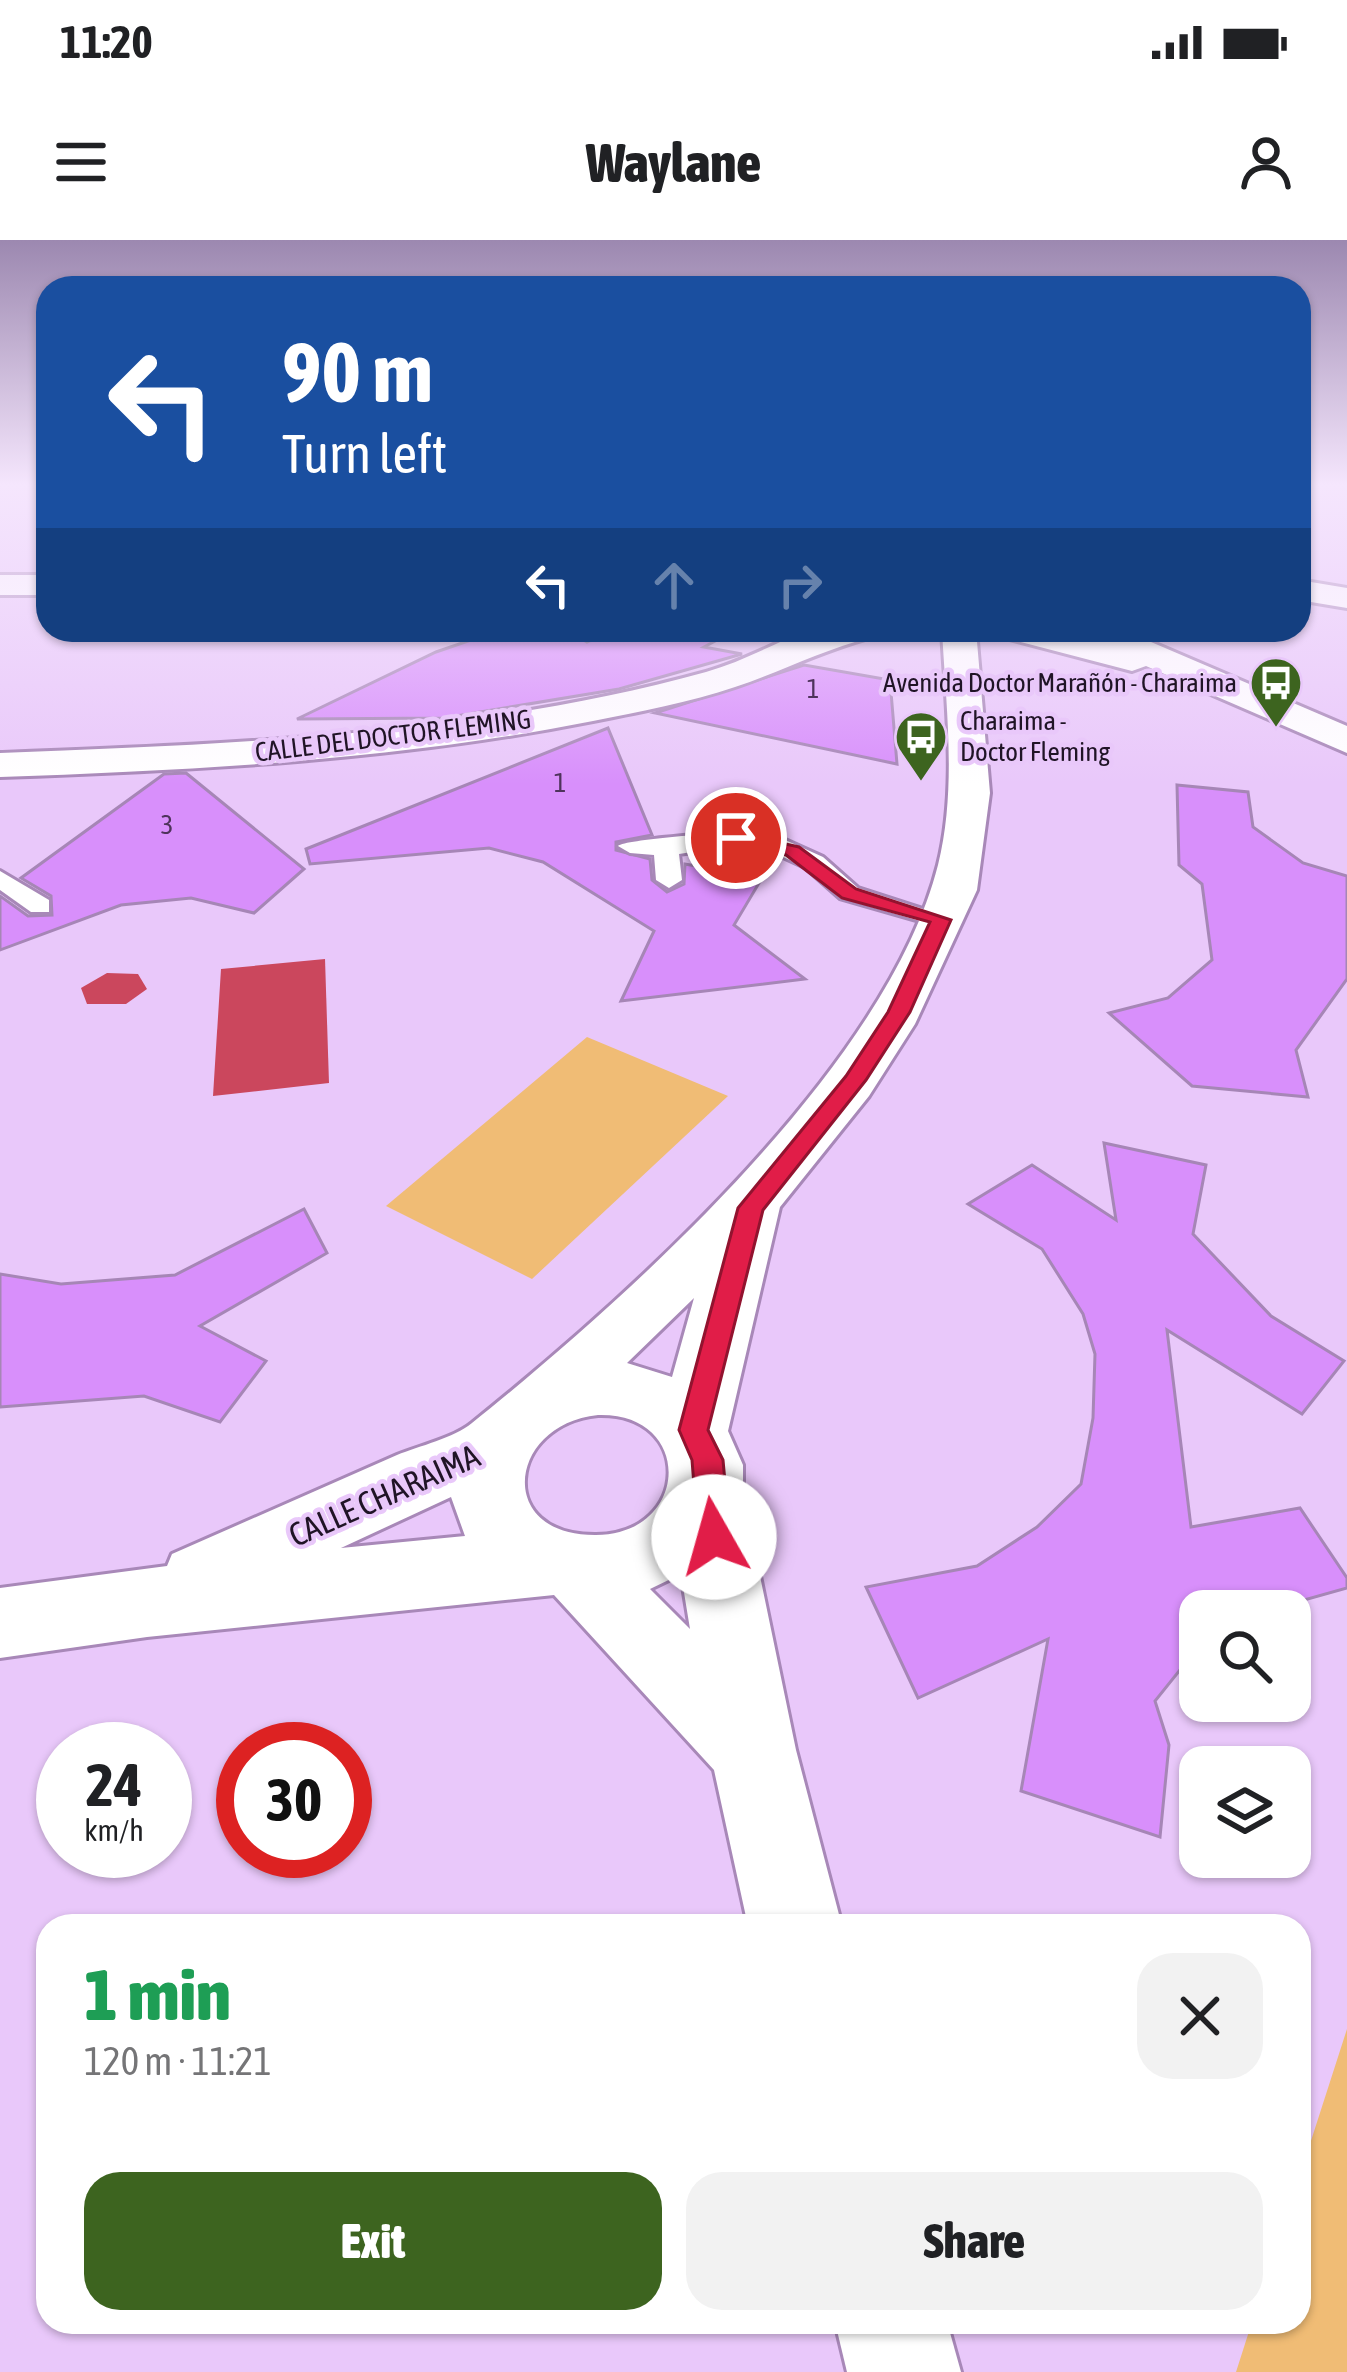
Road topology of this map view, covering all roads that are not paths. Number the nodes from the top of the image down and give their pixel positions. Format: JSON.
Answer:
{"nodes":[{"id":1,"x":0,"y":585,"type":"edge"},
{"id":2,"x":36,"y":585,"type":"edge"},
{"id":3,"x":1311,"y":592,"type":"edge"},
{"id":4,"x":1347,"y":598,"type":"edge"},
{"id":5,"x":811,"y":642,"type":"edge"},
{"id":6,"x":948,"y":642,"type":"edge"},
{"id":7,"x":1058,"y":642,"type":"edge"},
{"id":8,"x":1097,"y":642,"type":"edge"},
{"id":9,"x":778,"y":658,"type":"junction"},
{"id":10,"x":929,"y":664,"type":"junction"},
{"id":11,"x":1347,"y":741,"type":"edge"},
{"id":12,"x":0,"y":765,"type":"edge"},
{"id":13,"x":630,"y":846,"type":"dead end"},
{"id":14,"x":666,"y":848,"type":"junction"},
{"id":15,"x":669,"y":880,"type":"dead end"},
{"id":16,"x":3,"y":886,"type":"edge"},
{"id":17,"x":40,"y":906,"type":"dead end"},
{"id":18,"x":941,"y":920,"type":"junction"},
{"id":19,"x":750,"y":1208,"type":"junction"},
{"id":20,"x":547,"y":1397,"type":"junction"},
{"id":21,"x":492,"y":1445,"type":"junction"},
{"id":22,"x":700,"y":1462,"type":"junction"},
{"id":23,"x":562,"y":1565,"type":"junction"},
{"id":24,"x":147,"y":1602,"type":"junction"},
{"id":25,"x":0,"y":1623,"type":"edge"},
{"id":26,"x":753,"y":1750,"type":"junction"},
{"id":27,"x":792,"y":1914,"type":"edge"},
{"id":28,"x":894,"y":2334,"type":"edge"},
{"id":29,"x":904,"y":2372,"type":"edge"}],
"edges":[{"from":1,"to":2,"type":"street"},
{"from":3,"to":4,"type":"street"},
{"from":5,"to":9,"type":"street","name":"CALLE DEL DOCTOR FLEMING"},
{"from":6,"to":10,"type":"street","name":"CALLE CHARAIMA"},
{"from":7,"to":10,"type":"street"},
{"from":8,"to":11,"type":"street"},
{"from":9,"to":10,"type":"street","name":"CALLE DEL DOCTOR FLEMING"},
{"from":9,"to":12,"type":"street","name":"CALLE DEL DOCTOR FLEMING"},
{"from":10,"to":18,"type":"street","name":"CALLE CHARAIMA"},
{"from":13,"to":14,"type":"lane"},
{"from":14,"to":15,"type":"lane"},
{"from":14,"to":18,"type":"lane"},
{"from":16,"to":17,"type":"lane"},
{"from":18,"to":19,"type":"street","name":"CALLE CHARAIMA"},
{"from":19,"to":20,"type":"street","name":"CALLE CHARAIMA"},
{"from":19,"to":22,"type":"street","name":"CALLE CHARAIMA"},
{"from":20,"to":21,"type":"street"},
{"from":20,"to":22,"type":"street"},
{"from":21,"to":23,"type":"street","name":"CALLE CHARAIMA"},
{"from":21,"to":24,"type":"street","name":"CALLE CHARAIMA"},
{"from":22,"to":23,"type":"street","name":"CALLE CHARAIMA"},
{"from":22,"to":26,"type":"street"},
{"from":23,"to":24,"type":"street","name":"CALLE CHARAIMA"},
{"from":23,"to":26,"type":"street"},
{"from":24,"to":25,"type":"street","name":"CALLE CHARAIMA"},
{"from":26,"to":27,"type":"street"},
{"from":28,"to":29,"type":"street"}]}
